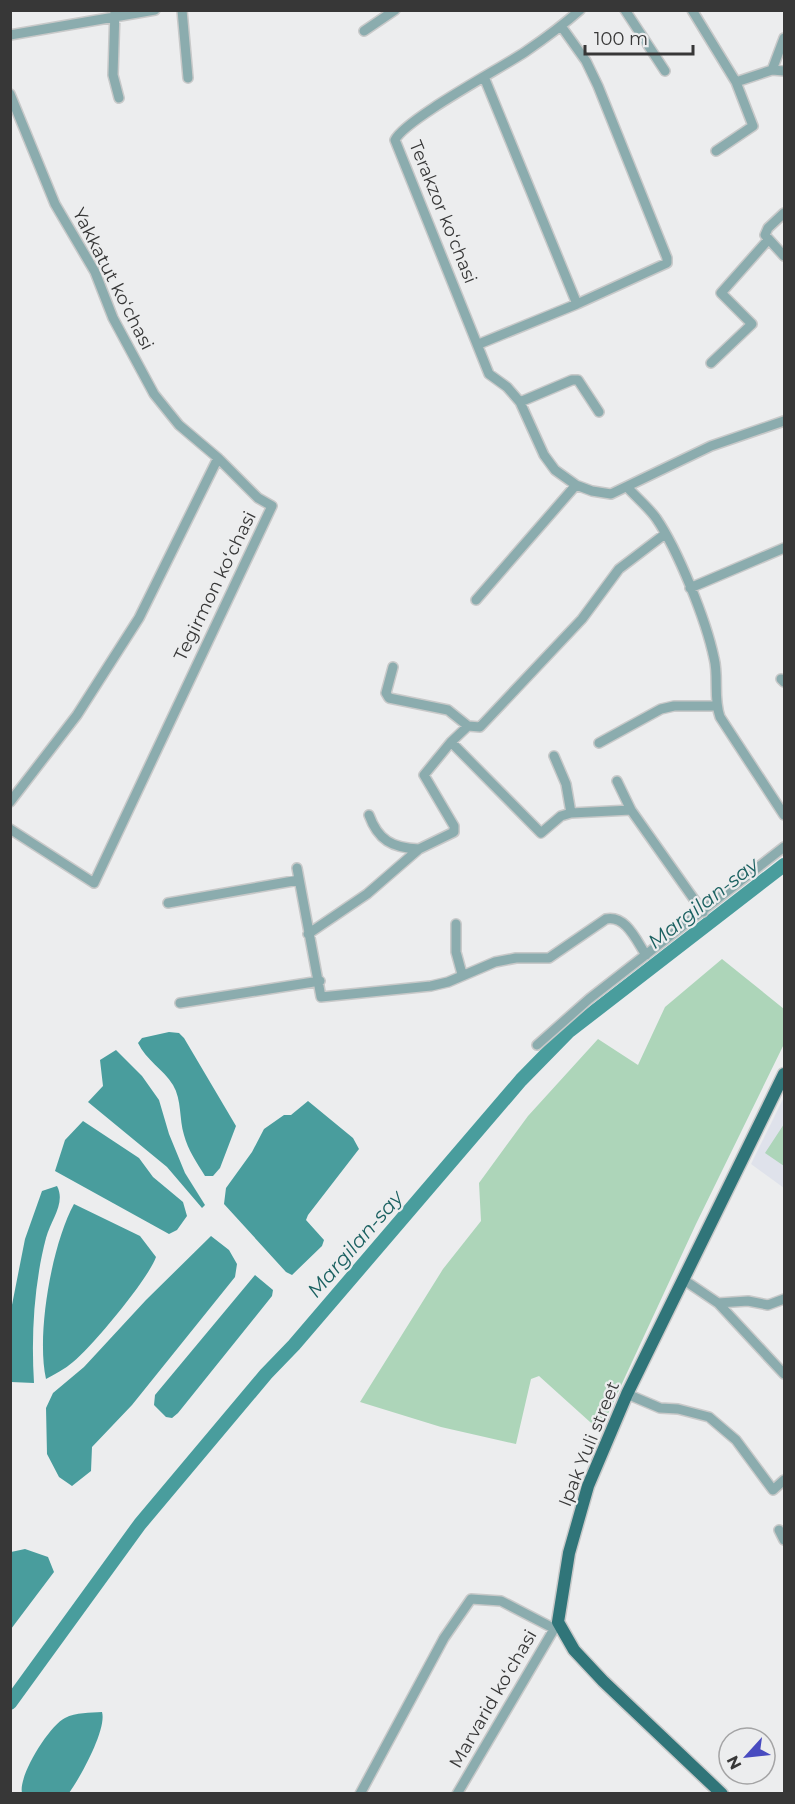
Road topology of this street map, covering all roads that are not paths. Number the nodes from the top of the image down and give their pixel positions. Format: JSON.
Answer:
{"nodes":[{"id":1,"x":155,"y":10,"type":"edge"},
{"id":2,"x":182,"y":10,"type":"edge"},
{"id":3,"x":395,"y":10,"type":"edge"},
{"id":4,"x":580,"y":10,"type":"edge"},
{"id":5,"x":625,"y":10,"type":"edge"},
{"id":6,"x":692,"y":10,"type":"edge"},
{"id":7,"x":116,"y":14,"type":"edge"},
{"id":8,"x":561,"y":26,"type":"junction"},
{"id":9,"x":364,"y":31,"type":"dead end"},
{"id":10,"x":10,"y":35,"type":"edge"},
{"id":11,"x":784,"y":38,"type":"edge"},
{"id":12,"x":772,"y":70,"type":"junction"},
{"id":13,"x":665,"y":71,"type":"dead end"},
{"id":14,"x":784,"y":71,"type":"edge"},
{"id":15,"x":484,"y":77,"type":"junction"},
{"id":16,"x":188,"y":78,"type":"dead end"},
{"id":17,"x":736,"y":82,"type":"junction"},
{"id":18,"x":10,"y":94,"type":"edge"},
{"id":19,"x":118,"y":98,"type":"dead end"},
{"id":20,"x":716,"y":152,"type":"dead end"},
{"id":21,"x":784,"y":213,"type":"edge"},
{"id":22,"x":768,"y":240,"type":"junction"},
{"id":23,"x":784,"y":256,"type":"edge"},
{"id":24,"x":577,"y":304,"type":"junction"},
{"id":25,"x":479,"y":344,"type":"junction"},
{"id":26,"x":711,"y":363,"type":"dead end"},
{"id":27,"x":520,"y":402,"type":"junction"},
{"id":28,"x":599,"y":412,"type":"dead end"},
{"id":29,"x":784,"y":421,"type":"edge"},
{"id":30,"x":218,"y":458,"type":"junction"},
{"id":31,"x":576,"y":485,"type":"junction"},
{"id":32,"x":628,"y":488,"type":"junction"},
{"id":33,"x":665,"y":534,"type":"junction"},
{"id":34,"x":784,"y":548,"type":"edge"},
{"id":35,"x":690,"y":588,"type":"junction"},
{"id":36,"x":476,"y":600,"type":"dead end"},
{"id":37,"x":393,"y":667,"type":"dead end"},
{"id":38,"x":716,"y":706,"type":"junction"},
{"id":39,"x":468,"y":726,"type":"junction"},
{"id":40,"x":451,"y":742,"type":"junction"},
{"id":41,"x":599,"y":743,"type":"dead end"},
{"id":42,"x":554,"y":756,"type":"dead end"},
{"id":43,"x":617,"y":781,"type":"dead end"},
{"id":44,"x":10,"y":802,"type":"edge"},
{"id":45,"x":631,"y":810,"type":"junction"},
{"id":46,"x":571,"y":813,"type":"junction"},
{"id":47,"x":369,"y":815,"type":"dead end"},
{"id":48,"x":784,"y":815,"type":"edge"},
{"id":49,"x":10,"y":829,"type":"edge"},
{"id":50,"x":784,"y":847,"type":"edge"},
{"id":51,"x":419,"y":849,"type":"junction"},
{"id":52,"x":297,"y":868,"type":"dead end"},
{"id":53,"x":300,"y":880,"type":"junction"},
{"id":54,"x":168,"y":903,"type":"dead end"},
{"id":55,"x":703,"y":912,"type":"junction"},
{"id":56,"x":456,"y":924,"type":"dead end"},
{"id":57,"x":308,"y":934,"type":"junction"},
{"id":58,"x":646,"y":955,"type":"junction"},
{"id":59,"x":462,"y":974,"type":"junction"},
{"id":60,"x":320,"y":981,"type":"junction"},
{"id":61,"x":180,"y":1003,"type":"dead end"},
{"id":62,"x":537,"y":1045,"type":"dead end"},
{"id":63,"x":784,"y":1074,"type":"edge"},
{"id":64,"x":684,"y":1280,"type":"junction"},
{"id":65,"x":784,"y":1299,"type":"edge"},
{"id":66,"x":718,"y":1303,"type":"junction"},
{"id":67,"x":784,"y":1374,"type":"edge"},
{"id":68,"x":627,"y":1394,"type":"junction"},
{"id":69,"x":784,"y":1480,"type":"edge"},
{"id":70,"x":779,"y":1530,"type":"dead end"},
{"id":71,"x":784,"y":1540,"type":"edge"},
{"id":72,"x":556,"y":1625,"type":"junction"},
{"id":73,"x":360,"y":1794,"type":"edge"},
{"id":74,"x":458,"y":1794,"type":"edge"},
{"id":75,"x":722,"y":1794,"type":"edge"}],
"edges":[{"from":1,"to":7,"type":"street"},
{"from":2,"to":16,"type":"street"},
{"from":3,"to":9,"type":"street"},
{"from":4,"to":8,"type":"street","name":"Terakzor koʻchasi"},
{"from":5,"to":13,"type":"street"},
{"from":6,"to":17,"type":"street"},
{"from":7,"to":10,"type":"street"},
{"from":7,"to":19,"type":"street"},
{"from":8,"to":15,"type":"street","name":"Terakzor koʻchasi"},
{"from":8,"to":24,"type":"street"},
{"from":11,"to":12,"type":"street"},
{"from":12,"to":14,"type":"street"},
{"from":12,"to":17,"type":"street"},
{"from":15,"to":24,"type":"street"},
{"from":15,"to":25,"type":"street","name":"Terakzor koʻchasi"},
{"from":17,"to":20,"type":"street"},
{"from":18,"to":30,"type":"street","name":"Yakkatut koʻchasi"},
{"from":21,"to":22,"type":"street"},
{"from":22,"to":23,"type":"street"},
{"from":22,"to":26,"type":"street"},
{"from":24,"to":25,"type":"street"},
{"from":25,"to":27,"type":"street","name":"Terakzor koʻchasi"},
{"from":27,"to":28,"type":"street"},
{"from":27,"to":31,"type":"street"},
{"from":29,"to":32,"type":"street"},
{"from":30,"to":44,"type":"street"},
{"from":30,"to":49,"type":"street","name":"Tegirmon koʻchasi"},
{"from":31,"to":32,"type":"street"},
{"from":31,"to":36,"type":"street"},
{"from":32,"to":33,"type":"street"},
{"from":33,"to":35,"type":"street"},
{"from":33,"to":39,"type":"street"},
{"from":34,"to":35,"type":"street"},
{"from":35,"to":38,"type":"street"},
{"from":37,"to":39,"type":"street"},
{"from":38,"to":41,"type":"street"},
{"from":38,"to":48,"type":"street"},
{"from":39,"to":40,"type":"street"},
{"from":40,"to":46,"type":"street"},
{"from":40,"to":51,"type":"street"},
{"from":42,"to":46,"type":"street"},
{"from":43,"to":45,"type":"street"},
{"from":45,"to":46,"type":"street"},
{"from":45,"to":55,"type":"street"},
{"from":47,"to":51,"type":"street"},
{"from":50,"to":55,"type":"street"},
{"from":51,"to":57,"type":"street"},
{"from":52,"to":53,"type":"street"},
{"from":53,"to":54,"type":"street"},
{"from":53,"to":57,"type":"street"},
{"from":55,"to":58,"type":"street"},
{"from":56,"to":59,"type":"street"},
{"from":57,"to":60,"type":"street"},
{"from":58,"to":59,"type":"street"},
{"from":58,"to":62,"type":"street"},
{"from":59,"to":60,"type":"street"},
{"from":60,"to":61,"type":"street"},
{"from":63,"to":64,"type":"main road","name":"Ipak Yuli street"},
{"from":64,"to":66,"type":"street"},
{"from":64,"to":68,"type":"main road","name":"Ipak Yuli street"},
{"from":65,"to":66,"type":"street"},
{"from":66,"to":67,"type":"street"},
{"from":68,"to":69,"type":"street"},
{"from":68,"to":72,"type":"main road","name":"Ipak Yuli street"},
{"from":70,"to":71,"type":"street"},
{"from":72,"to":73,"type":"street"},
{"from":72,"to":74,"type":"street","name":"Marvarid koʻchasi"},
{"from":72,"to":75,"type":"main road"}]}
